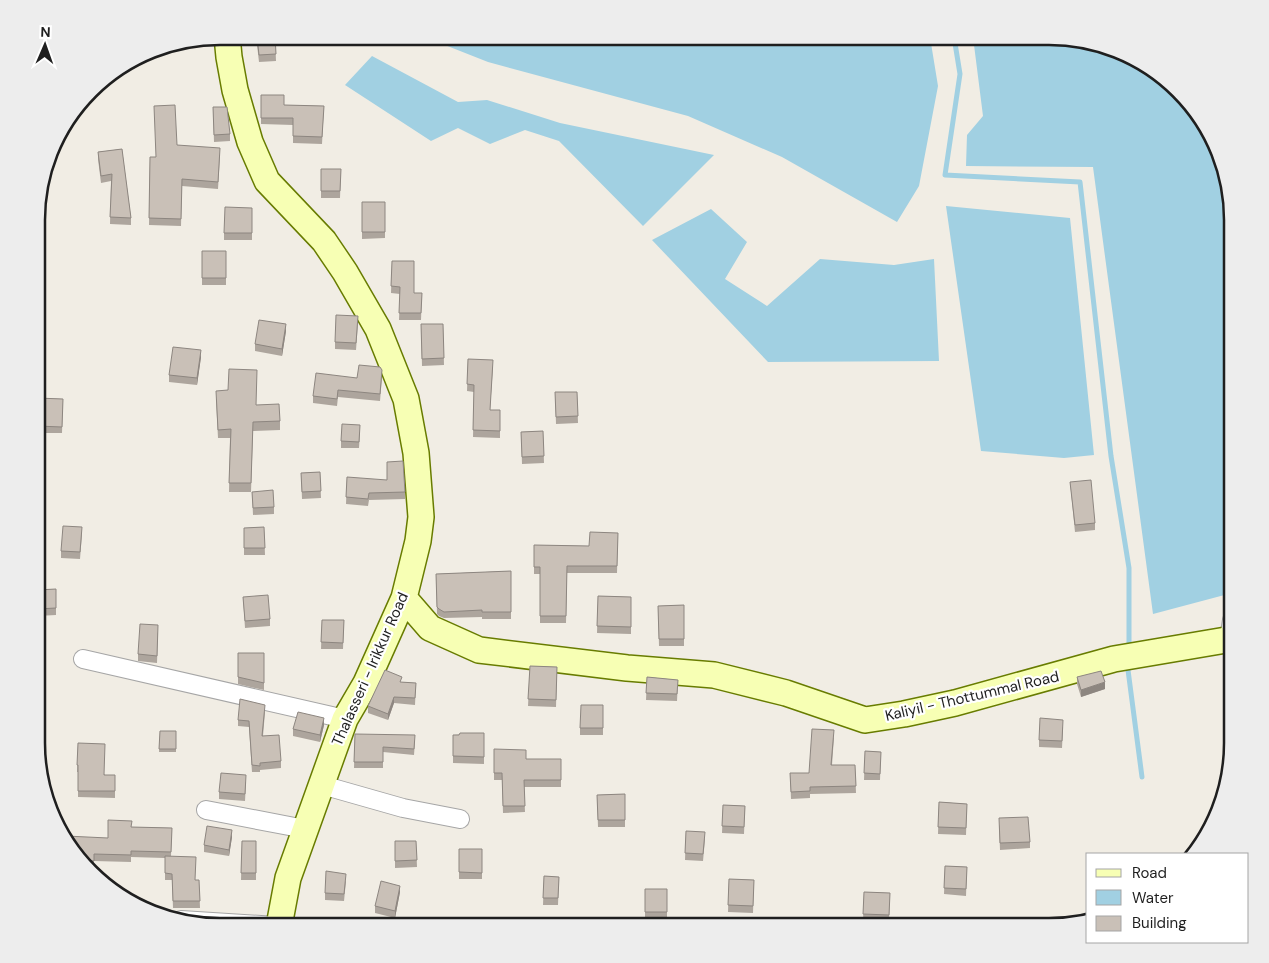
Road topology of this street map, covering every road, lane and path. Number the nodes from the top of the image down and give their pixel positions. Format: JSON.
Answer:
{"nodes":[{"id":1,"x":228,"y":45,"type":"edge"},
{"id":2,"x":404,"y":598,"type":"junction"},
{"id":3,"x":1224,"y":635,"type":"edge"},
{"id":4,"x":83,"y":659,"type":"dead end"},
{"id":5,"x":345,"y":719,"type":"junction"},
{"id":6,"x":322,"y":785,"type":"junction"},
{"id":7,"x":206,"y":810,"type":"dead end"},
{"id":8,"x":460,"y":819,"type":"dead end"},
{"id":9,"x":305,"y":829,"type":"junction"},
{"id":10,"x":279,"y":918,"type":"edge"}],
"edges":[{"from":1,"to":2,"type":"main road","name":"Thalasseri - Irikkur Road"},
{"from":2,"to":3,"type":"main road","name":"Kaliyil - Thottummal Road"},
{"from":2,"to":5,"type":"main road","name":"Thalasseri - Irikkur Road"},
{"from":4,"to":5,"type":"street"},
{"from":5,"to":6,"type":"main road","name":"Thalasseri - Irikkur Road"},
{"from":6,"to":8,"type":"street"},
{"from":6,"to":9,"type":"main road","name":"Thalasseri - Irikkur Road"},
{"from":7,"to":9,"type":"street"},
{"from":9,"to":10,"type":"main road","name":"Thalasseri - Irikkur Road"}]}
